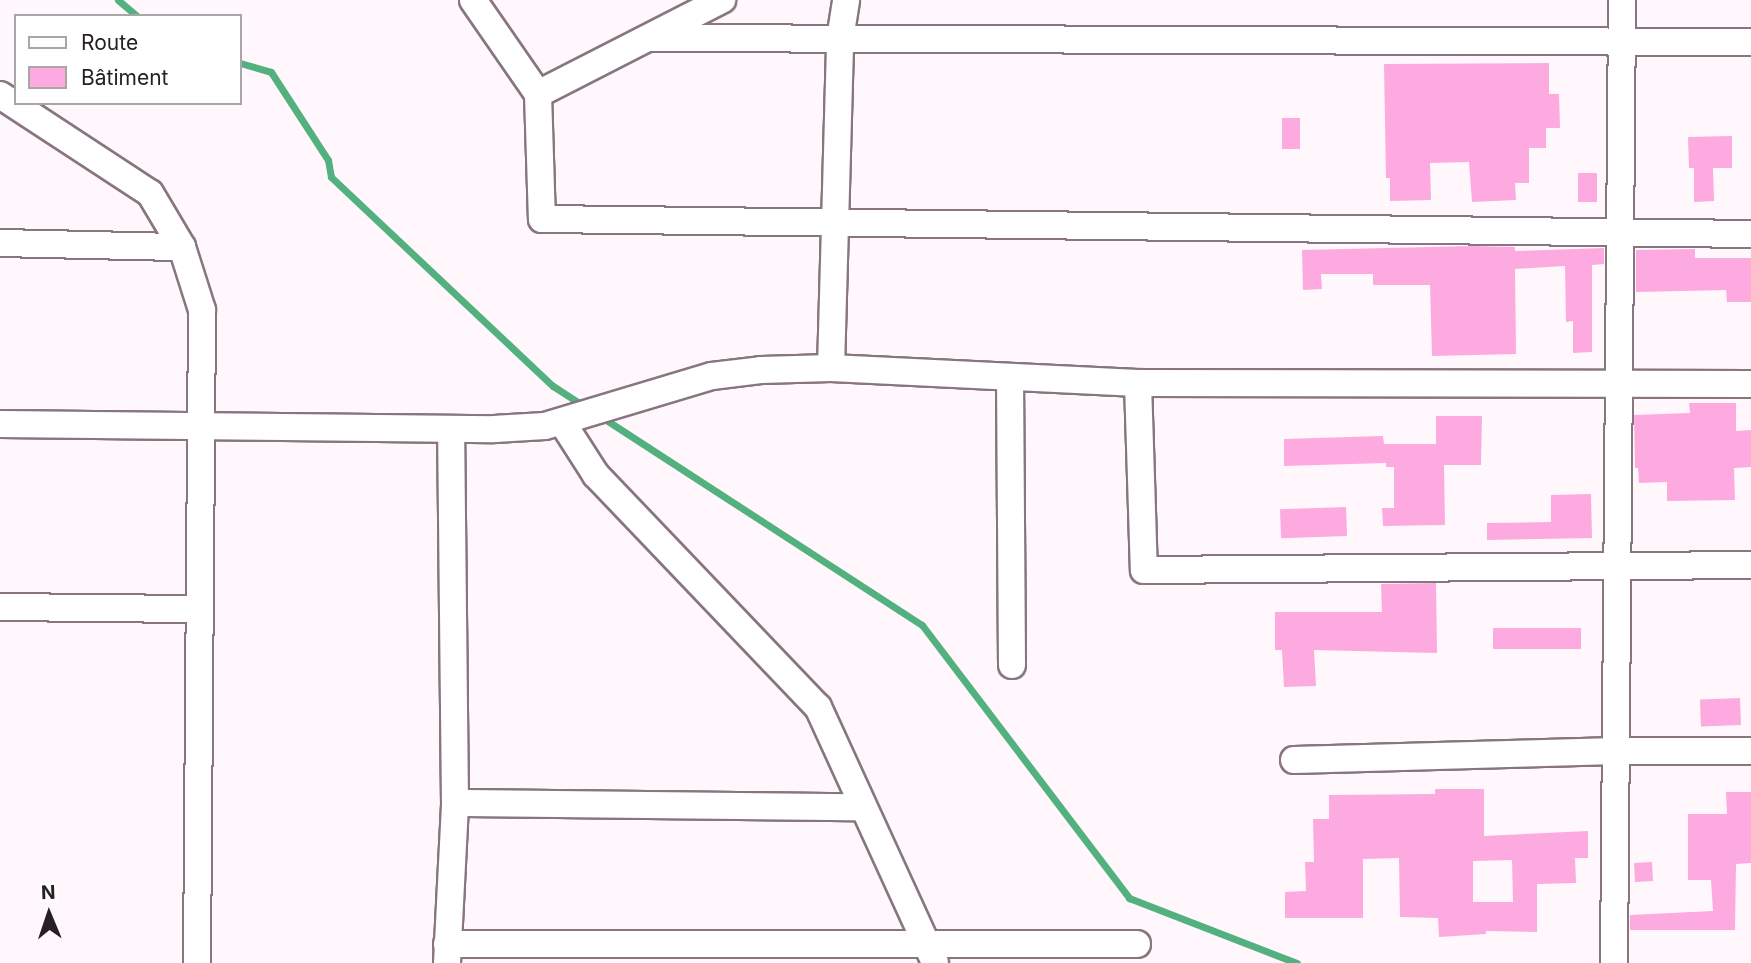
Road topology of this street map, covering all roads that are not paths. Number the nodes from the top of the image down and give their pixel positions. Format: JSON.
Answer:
{"nodes":[{"id":1,"x":473,"y":0,"type":"edge"},
{"id":2,"x":722,"y":0,"type":"edge"},
{"id":3,"x":846,"y":0,"type":"edge"},
{"id":4,"x":1622,"y":0,"type":"edge"},
{"id":5,"x":651,"y":38,"type":"junction"},
{"id":6,"x":840,"y":39,"type":"junction"},
{"id":7,"x":1621,"y":41,"type":"junction"},
{"id":8,"x":1751,"y":42,"type":"edge"},
{"id":9,"x":538,"y":94,"type":"junction"},
{"id":10,"x":15,"y":105,"type":"edge"},
{"id":11,"x":837,"y":222,"type":"junction"},
{"id":12,"x":1620,"y":232,"type":"junction"},
{"id":13,"x":1751,"y":234,"type":"edge"},
{"id":14,"x":0,"y":243,"type":"edge"},
{"id":15,"x":182,"y":247,"type":"junction"},
{"id":16,"x":831,"y":369,"type":"junction"},
{"id":17,"x":1010,"y":377,"type":"junction"},
{"id":18,"x":1138,"y":383,"type":"junction"},
{"id":19,"x":1619,"y":384,"type":"junction"},
{"id":20,"x":1751,"y":384,"type":"edge"},
{"id":21,"x":570,"y":421,"type":"junction"},
{"id":22,"x":0,"y":424,"type":"edge"},
{"id":23,"x":202,"y":426,"type":"junction"},
{"id":24,"x":451,"y":429,"type":"junction"},
{"id":25,"x":1751,"y":565,"type":"edge"},
{"id":26,"x":1617,"y":566,"type":"junction"},
{"id":27,"x":0,"y":607,"type":"edge"},
{"id":28,"x":200,"y":609,"type":"junction"},
{"id":29,"x":1012,"y":665,"type":"dead end"},
{"id":30,"x":1616,"y":751,"type":"junction"},
{"id":31,"x":1751,"y":751,"type":"edge"},
{"id":32,"x":1294,"y":760,"type":"dead end"},
{"id":33,"x":455,"y":803,"type":"junction"},
{"id":34,"x":862,"y":807,"type":"junction"},
{"id":35,"x":1137,"y":944,"type":"dead end"},
{"id":36,"x":447,"y":953,"type":"edge"},
{"id":37,"x":931,"y":953,"type":"edge"},
{"id":38,"x":197,"y":963,"type":"edge"},
{"id":39,"x":1614,"y":963,"type":"edge"}],
"edges":[{"from":1,"to":9,"type":"street"},
{"from":2,"to":5,"type":"street"},
{"from":3,"to":6,"type":"street"},
{"from":4,"to":7,"type":"street"},
{"from":5,"to":6,"type":"street"},
{"from":5,"to":9,"type":"street"},
{"from":6,"to":7,"type":"street"},
{"from":6,"to":11,"type":"street"},
{"from":7,"to":8,"type":"street"},
{"from":7,"to":12,"type":"street"},
{"from":9,"to":11,"type":"street"},
{"from":10,"to":15,"type":"street"},
{"from":11,"to":12,"type":"street"},
{"from":11,"to":16,"type":"street"},
{"from":12,"to":13,"type":"street"},
{"from":12,"to":19,"type":"street"},
{"from":14,"to":15,"type":"street"},
{"from":15,"to":23,"type":"street"},
{"from":16,"to":17,"type":"street"},
{"from":16,"to":21,"type":"street"},
{"from":17,"to":18,"type":"street"},
{"from":17,"to":29,"type":"street"},
{"from":18,"to":19,"type":"street"},
{"from":18,"to":26,"type":"street"},
{"from":19,"to":20,"type":"street"},
{"from":19,"to":26,"type":"street"},
{"from":21,"to":24,"type":"street"},
{"from":21,"to":34,"type":"street"},
{"from":22,"to":23,"type":"street"},
{"from":23,"to":24,"type":"street"},
{"from":23,"to":28,"type":"street"},
{"from":24,"to":33,"type":"street"},
{"from":25,"to":26,"type":"street"},
{"from":26,"to":30,"type":"street"},
{"from":27,"to":28,"type":"street"},
{"from":28,"to":38,"type":"street"},
{"from":30,"to":31,"type":"street"},
{"from":30,"to":32,"type":"street"},
{"from":30,"to":39,"type":"street"},
{"from":33,"to":34,"type":"street"},
{"from":33,"to":36,"type":"street"},
{"from":34,"to":37,"type":"street"},
{"from":35,"to":37,"type":"street"},
{"from":36,"to":37,"type":"street"}]}
